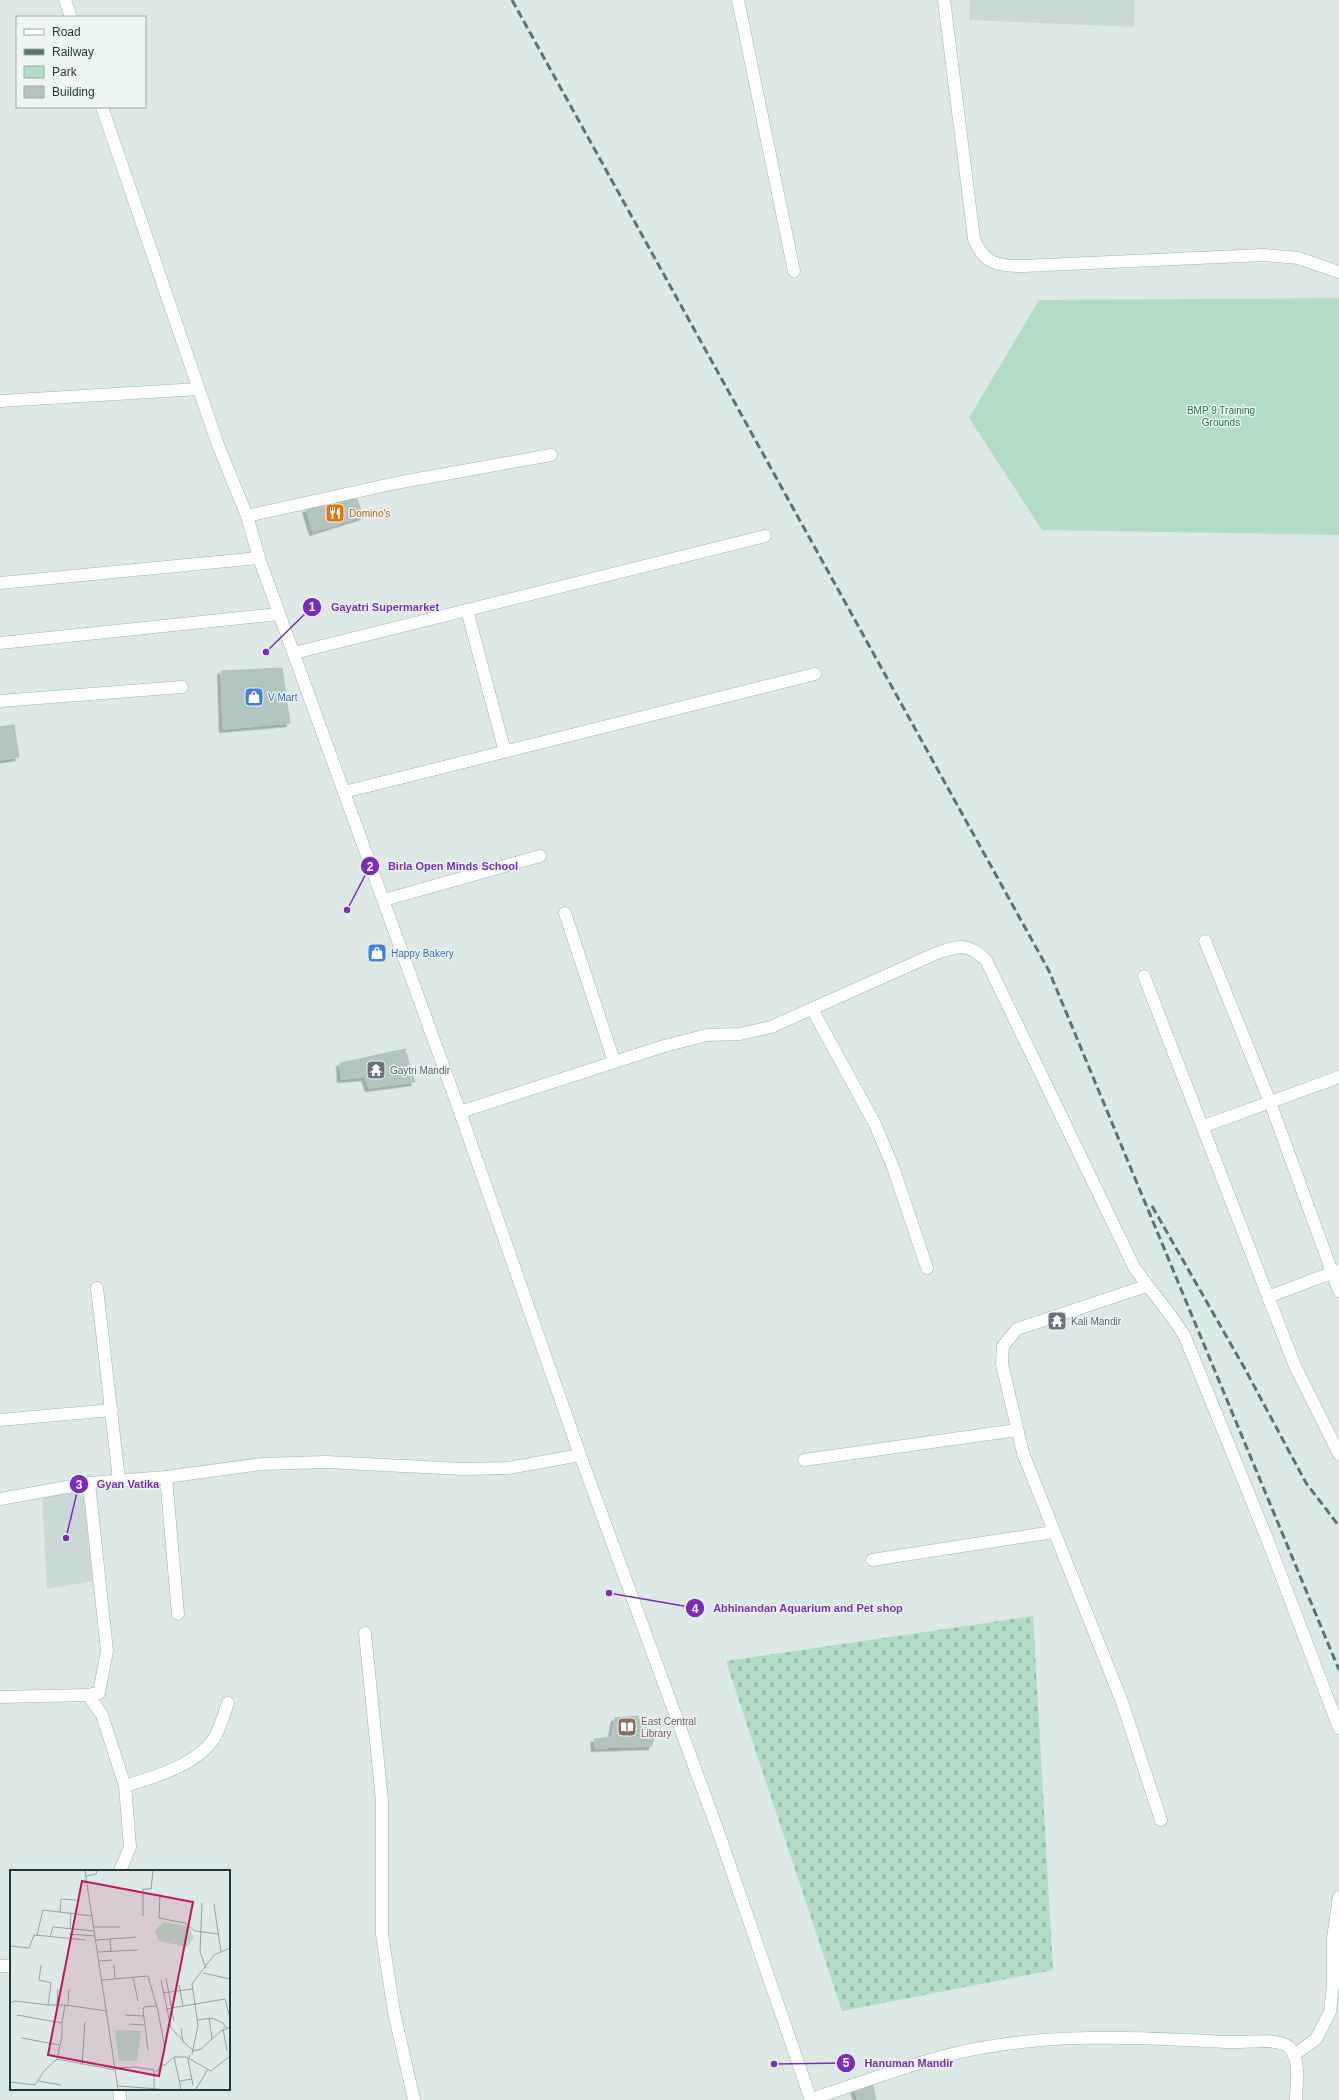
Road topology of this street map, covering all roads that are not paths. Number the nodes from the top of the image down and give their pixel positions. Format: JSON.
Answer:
{"nodes":[{"id":1,"x":65,"y":0,"type":"edge"},
{"id":2,"x":738,"y":0,"type":"edge"},
{"id":3,"x":944,"y":0,"type":"edge"},
{"id":4,"x":71,"y":16,"type":"edge"},
{"id":5,"x":102,"y":108,"type":"edge"},
{"id":6,"x":794,"y":271,"type":"dead end"},
{"id":7,"x":1339,"y":272,"type":"edge"},
{"id":8,"x":199,"y":389,"type":"junction"},
{"id":9,"x":0,"y":401,"type":"edge"},
{"id":10,"x":551,"y":455,"type":"dead end"},
{"id":11,"x":247,"y":516,"type":"junction"},
{"id":12,"x":765,"y":536,"type":"dead end"},
{"id":13,"x":259,"y":558,"type":"junction"},
{"id":14,"x":0,"y":583,"type":"edge"},
{"id":15,"x":467,"y":610,"type":"junction"},
{"id":16,"x":279,"y":614,"type":"junction"},
{"id":17,"x":0,"y":643,"type":"edge"},
{"id":18,"x":294,"y":653,"type":"junction"},
{"id":19,"x":815,"y":674,"type":"dead end"},
{"id":20,"x":182,"y":686,"type":"dead end"},
{"id":21,"x":0,"y":701,"type":"edge"},
{"id":22,"x":505,"y":752,"type":"junction"},
{"id":23,"x":344,"y":792,"type":"junction"},
{"id":24,"x":540,"y":856,"type":"dead end"},
{"id":25,"x":384,"y":900,"type":"junction"},
{"id":26,"x":565,"y":913,"type":"dead end"},
{"id":27,"x":1205,"y":941,"type":"dead end"},
{"id":28,"x":1144,"y":976,"type":"dead end"},
{"id":29,"x":812,"y":1009,"type":"junction"},
{"id":30,"x":614,"y":1061,"type":"junction"},
{"id":31,"x":1339,"y":1077,"type":"edge"},
{"id":32,"x":1270,"y":1102,"type":"junction"},
{"id":33,"x":460,"y":1112,"type":"junction"},
{"id":34,"x":1204,"y":1126,"type":"junction"},
{"id":35,"x":927,"y":1268,"type":"dead end"},
{"id":36,"x":1335,"y":1271,"type":"edge"},
{"id":37,"x":1146,"y":1286,"type":"junction"},
{"id":38,"x":97,"y":1288,"type":"dead end"},
{"id":39,"x":1339,"y":1291,"type":"edge"},
{"id":40,"x":1268,"y":1297,"type":"junction"},
{"id":41,"x":112,"y":1410,"type":"junction"},
{"id":42,"x":0,"y":1420,"type":"edge"},
{"id":43,"x":1017,"y":1430,"type":"junction"},
{"id":44,"x":1339,"y":1454,"type":"edge"},
{"id":45,"x":580,"y":1455,"type":"junction"},
{"id":46,"x":804,"y":1460,"type":"dead end"},
{"id":47,"x":166,"y":1477,"type":"junction"},
{"id":48,"x":119,"y":1480,"type":"junction"},
{"id":49,"x":89,"y":1483,"type":"junction"},
{"id":50,"x":0,"y":1499,"type":"edge"},
{"id":51,"x":1053,"y":1532,"type":"junction"},
{"id":52,"x":872,"y":1560,"type":"dead end"},
{"id":53,"x":178,"y":1614,"type":"dead end"},
{"id":54,"x":365,"y":1633,"type":"dead end"},
{"id":55,"x":88,"y":1695,"type":"junction"},
{"id":56,"x":0,"y":1697,"type":"edge"},
{"id":57,"x":228,"y":1703,"type":"dead end"},
{"id":58,"x":1339,"y":1728,"type":"edge"},
{"id":59,"x":125,"y":1786,"type":"junction"},
{"id":60,"x":1161,"y":1820,"type":"dead end"},
{"id":61,"x":120,"y":1870,"type":"edge"},
{"id":62,"x":1339,"y":1898,"type":"edge"},
{"id":63,"x":1336,"y":1962,"type":"edge"},
{"id":64,"x":1294,"y":2055,"type":"junction"},
{"id":65,"x":119,"y":2090,"type":"edge"},
{"id":66,"x":120,"y":2100,"type":"edge"},
{"id":67,"x":414,"y":2100,"type":"edge"},
{"id":68,"x":811,"y":2100,"type":"edge"},
{"id":69,"x":1296,"y":2100,"type":"edge"}],
"edges":[{"from":1,"to":4,"type":"street"},
{"from":2,"to":6,"type":"street"},
{"from":3,"to":7,"type":"street"},
{"from":5,"to":8,"type":"street"},
{"from":8,"to":9,"type":"street"},
{"from":8,"to":11,"type":"street"},
{"from":10,"to":11,"type":"street"},
{"from":11,"to":13,"type":"street"},
{"from":12,"to":15,"type":"street"},
{"from":13,"to":14,"type":"street"},
{"from":13,"to":16,"type":"street"},
{"from":15,"to":18,"type":"street"},
{"from":15,"to":22,"type":"street"},
{"from":16,"to":17,"type":"street"},
{"from":16,"to":18,"type":"street"},
{"from":18,"to":23,"type":"street"},
{"from":19,"to":22,"type":"street"},
{"from":20,"to":21,"type":"street"},
{"from":22,"to":23,"type":"street"},
{"from":23,"to":25,"type":"street"},
{"from":24,"to":25,"type":"street"},
{"from":25,"to":33,"type":"street"},
{"from":26,"to":30,"type":"street"},
{"from":27,"to":32,"type":"street"},
{"from":28,"to":34,"type":"street"},
{"from":29,"to":30,"type":"street"},
{"from":29,"to":35,"type":"street"},
{"from":29,"to":37,"type":"street"},
{"from":30,"to":33,"type":"street"},
{"from":31,"to":32,"type":"street"},
{"from":32,"to":34,"type":"street"},
{"from":32,"to":36,"type":"street"},
{"from":33,"to":45,"type":"street"},
{"from":34,"to":40,"type":"street"},
{"from":36,"to":39,"type":"street"},
{"from":36,"to":40,"type":"street"},
{"from":37,"to":43,"type":"street"},
{"from":37,"to":58,"type":"street"},
{"from":38,"to":41,"type":"street"},
{"from":40,"to":44,"type":"street"},
{"from":41,"to":42,"type":"street"},
{"from":41,"to":48,"type":"street"},
{"from":43,"to":46,"type":"street"},
{"from":43,"to":51,"type":"street"},
{"from":45,"to":47,"type":"street"},
{"from":45,"to":68,"type":"street"},
{"from":47,"to":48,"type":"street"},
{"from":47,"to":53,"type":"street"},
{"from":48,"to":49,"type":"street"},
{"from":49,"to":50,"type":"street"},
{"from":49,"to":55,"type":"street"},
{"from":51,"to":52,"type":"street"},
{"from":51,"to":60,"type":"street"},
{"from":54,"to":67,"type":"street"},
{"from":55,"to":56,"type":"street"},
{"from":55,"to":59,"type":"street"},
{"from":57,"to":59,"type":"street"},
{"from":59,"to":61,"type":"street"},
{"from":62,"to":63,"type":"street"},
{"from":63,"to":64,"type":"street"},
{"from":64,"to":68,"type":"street"},
{"from":64,"to":69,"type":"street"},
{"from":65,"to":66,"type":"street"}]}
